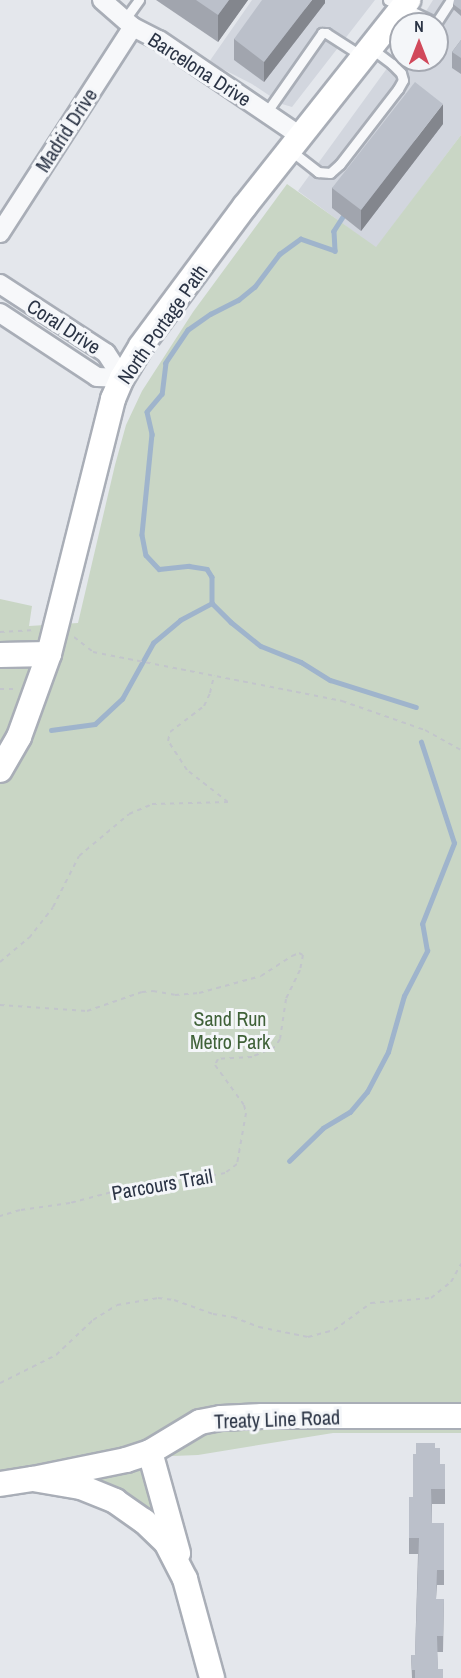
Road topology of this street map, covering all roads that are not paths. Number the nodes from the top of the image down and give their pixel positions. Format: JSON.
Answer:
{"nodes":[{"id":1,"x":102,"y":0,"type":"edge"},
{"id":2,"x":139,"y":0,"type":"edge"},
{"id":3,"x":451,"y":0,"type":"edge"},
{"id":4,"x":399,"y":3,"type":"edge"},
{"id":5,"x":129,"y":23,"type":"junction"},
{"id":6,"x":368,"y":53,"type":"junction"},
{"id":7,"x":266,"y":113,"type":"junction"},
{"id":8,"x":295,"y":143,"type":"junction"},
{"id":9,"x":0,"y":232,"type":"edge"},
{"id":10,"x":0,"y":284,"type":"edge"},
{"id":11,"x":0,"y":313,"type":"edge"},
{"id":12,"x":122,"y":378,"type":"junction"},
{"id":13,"x":49,"y":654,"type":"junction"},
{"id":14,"x":0,"y":655,"type":"edge"},
{"id":15,"x":0,"y":770,"type":"edge"},
{"id":16,"x":461,"y":1416,"type":"edge"},
{"id":17,"x":150,"y":1452,"type":"junction"},
{"id":18,"x":33,"y":1479,"type":"junction"},
{"id":19,"x":0,"y":1484,"type":"edge"},
{"id":20,"x":185,"y":1579,"type":"junction"},
{"id":21,"x":212,"y":1678,"type":"edge"}],
"edges":[{"from":1,"to":5,"type":"street","name":"Barcelona Drive"},
{"from":2,"to":5,"type":"lane"},
{"from":3,"to":4,"type":"lane"},
{"from":4,"to":6,"type":"main road","name":"North Portage Path"},
{"from":5,"to":7,"type":"street","name":"Barcelona Drive"},
{"from":5,"to":9,"type":"street","name":"Madrid Drive"},
{"from":6,"to":7,"type":"lane"},
{"from":6,"to":8,"type":"main road","name":"North Portage Path"},
{"from":6,"to":8,"type":"lane"},
{"from":7,"to":8,"type":"street","name":"Barcelona Drive"},
{"from":8,"to":12,"type":"main road","name":"North Portage Path"},
{"from":10,"to":12,"type":"street","name":"Coral Drive"},
{"from":11,"to":12,"type":"street","name":"Coral Drive"},
{"from":12,"to":13,"type":"main road","name":"North Portage Path"},
{"from":13,"to":14,"type":"main road"},
{"from":13,"to":15,"type":"main road","name":"North Portage Path"},
{"from":16,"to":17,"type":"main road","name":"Treaty Line Road"},
{"from":17,"to":18,"type":"main road","name":"Treaty Line Road"},
{"from":17,"to":20,"type":"main road"},
{"from":18,"to":19,"type":"main road"},
{"from":18,"to":20,"type":"main road"},
{"from":20,"to":21,"type":"main road"}]}
